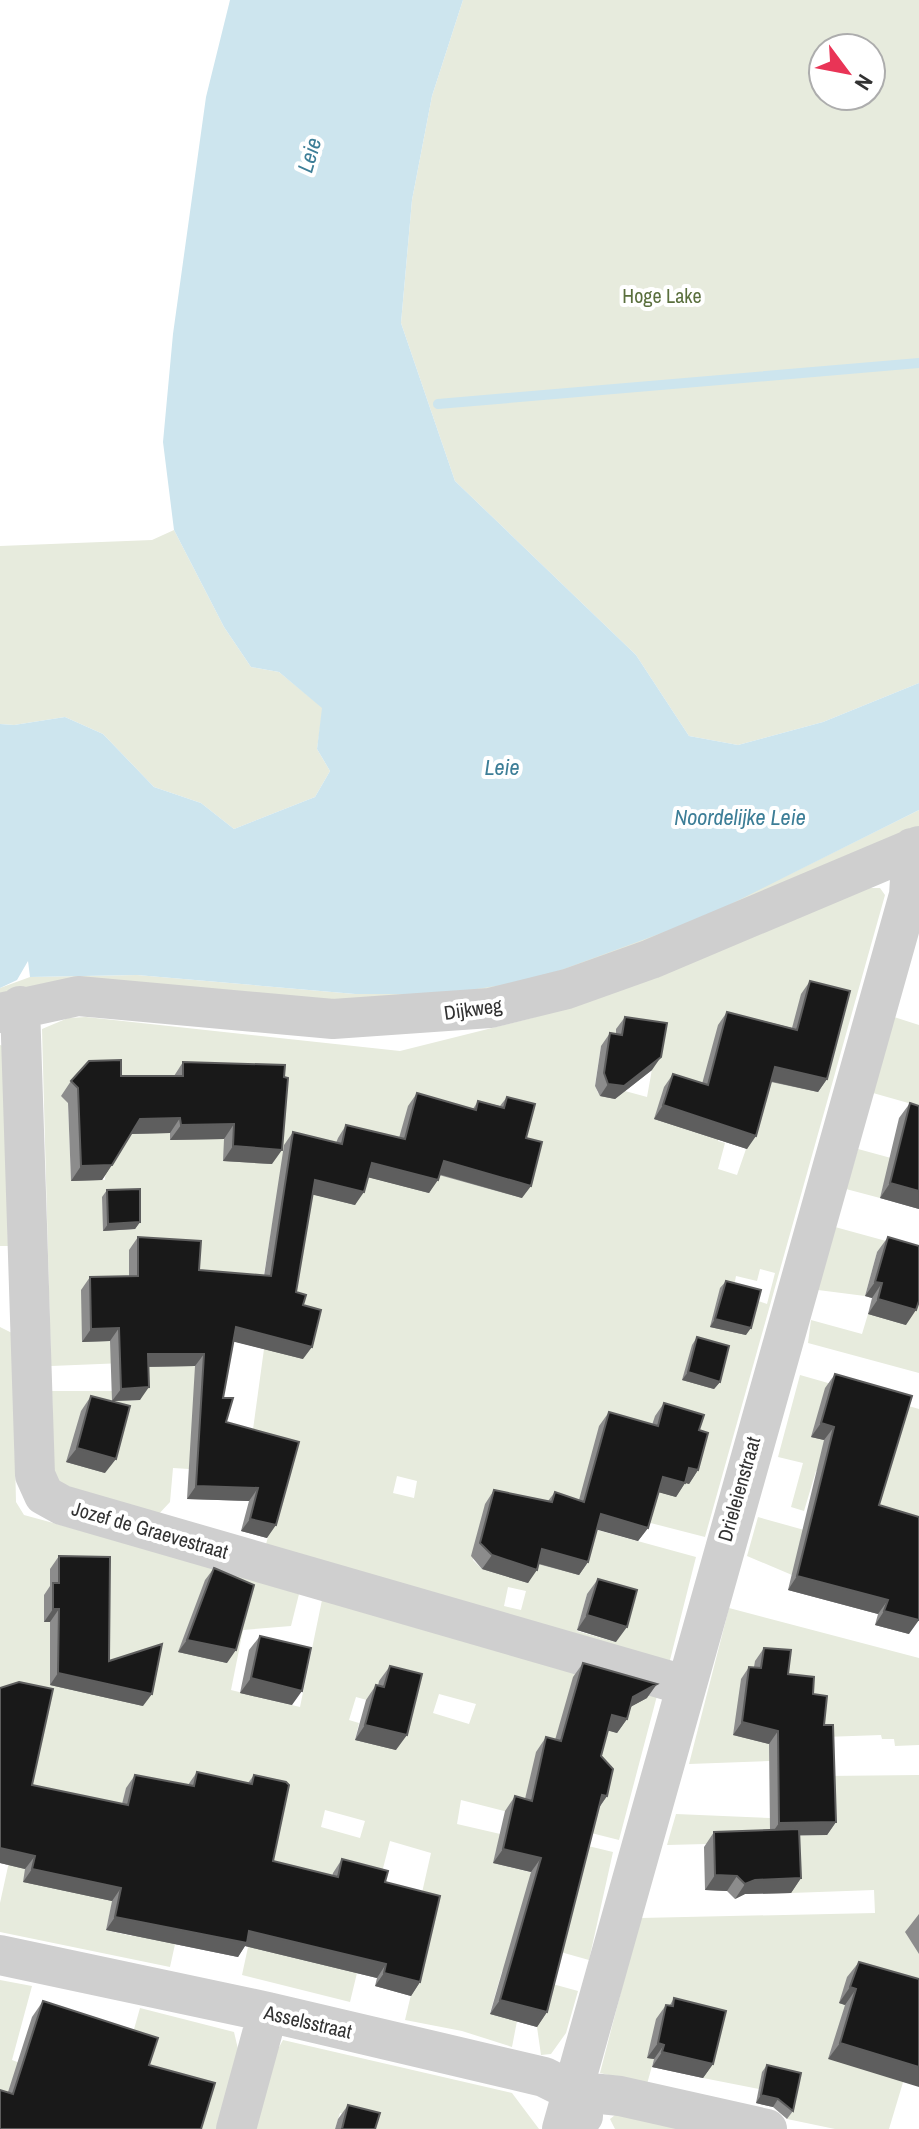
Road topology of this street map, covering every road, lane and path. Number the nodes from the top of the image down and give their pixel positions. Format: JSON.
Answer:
{"nodes":[{"id":1,"x":915,"y":847,"type":"edge"},
{"id":2,"x":10,"y":1009,"type":"edge"},
{"id":3,"x":684,"y":1685,"type":"junction"},
{"id":4,"x":0,"y":1955,"type":"edge"},
{"id":5,"x":268,"y":2012,"type":"junction"},
{"id":6,"x":572,"y":2091,"type":"junction"},
{"id":7,"x":236,"y":2129,"type":"edge"},
{"id":8,"x":562,"y":2129,"type":"edge"},
{"id":9,"x":589,"y":2129,"type":"edge"},
{"id":10,"x":767,"y":2129,"type":"edge"}],
"edges":[{"from":1,"to":2,"type":"street","name":"Dijkweg"},
{"from":1,"to":3,"type":"street","name":"Drieleienstraat"},
{"from":2,"to":3,"type":"street","name":"Jozef de Graevestraat"},
{"from":3,"to":6,"type":"street","name":"Drieleienstraat"},
{"from":4,"to":5,"type":"street","name":"Asselsstraat"},
{"from":5,"to":6,"type":"street","name":"Asselsstraat"},
{"from":5,"to":7,"type":"street"},
{"from":6,"to":8,"type":"street","name":"Drieleienstraat"},
{"from":6,"to":9,"type":"street"},
{"from":6,"to":10,"type":"street","name":"Asselsstraat"}]}
